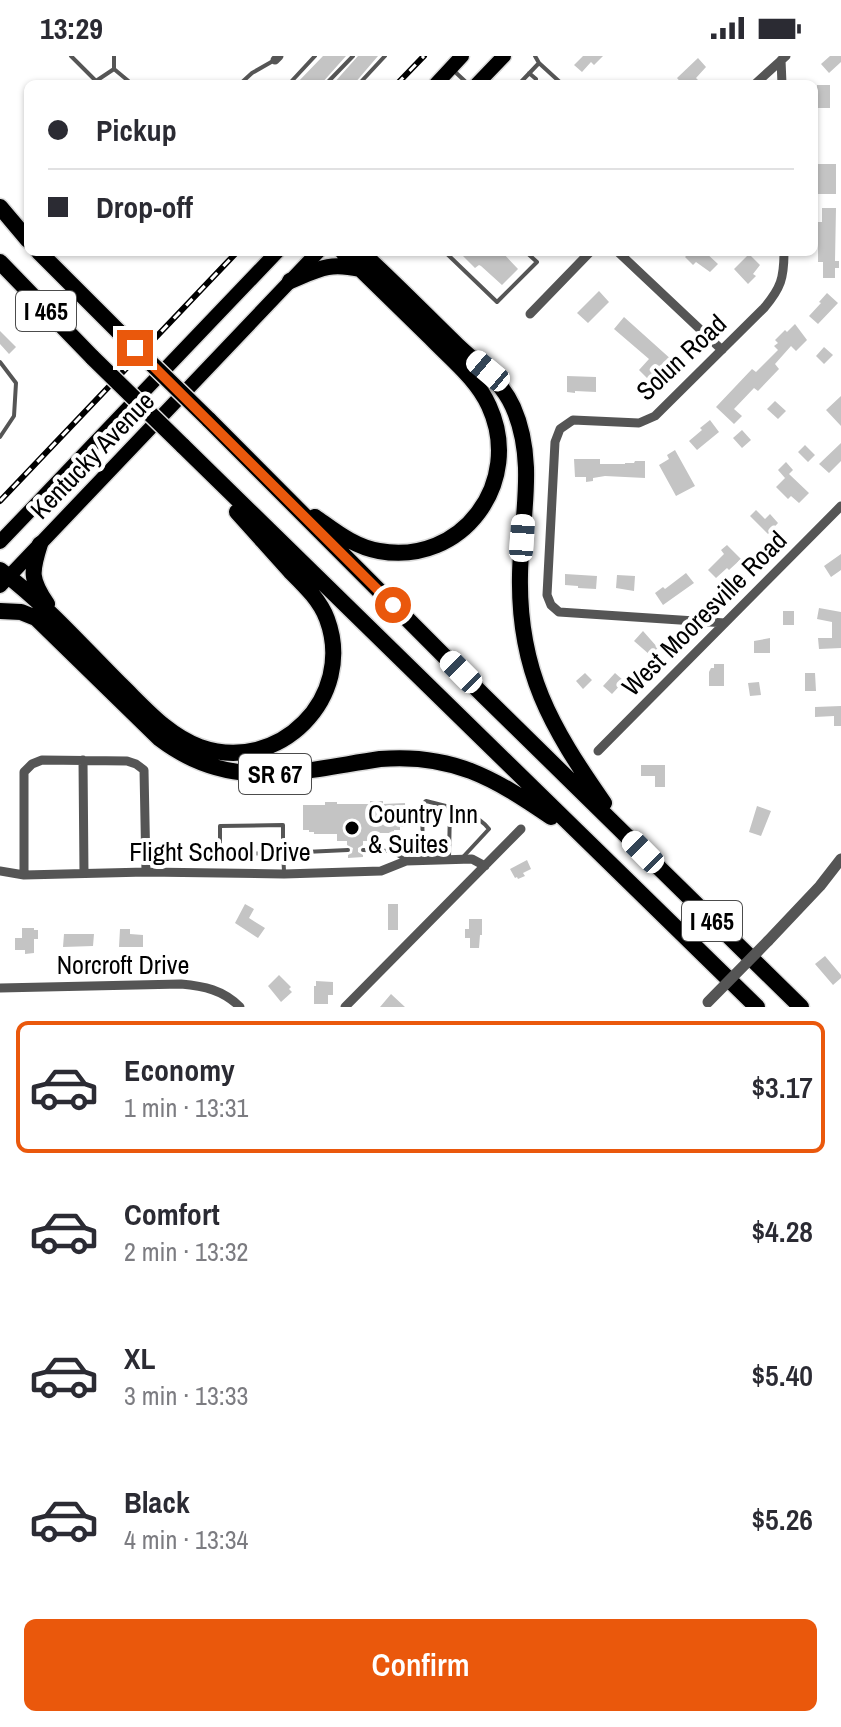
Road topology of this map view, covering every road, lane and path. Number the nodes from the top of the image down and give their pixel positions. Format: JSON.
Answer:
{"nodes":[{"id":1,"x":71,"y":56,"type":"edge"},
{"id":2,"x":114,"y":56,"type":"edge"},
{"id":3,"x":315,"y":56,"type":"edge"},
{"id":4,"x":353,"y":56,"type":"edge"},
{"id":5,"x":385,"y":56,"type":"edge"},
{"id":6,"x":462,"y":56,"type":"edge"},
{"id":7,"x":504,"y":56,"type":"edge"},
{"id":8,"x":535,"y":56,"type":"edge"},
{"id":9,"x":277,"y":58,"type":"edge"},
{"id":10,"x":784,"y":58,"type":"edge"},
{"id":11,"x":539,"y":63,"type":"junction"},
{"id":12,"x":451,"y":68,"type":"junction"},
{"id":13,"x":114,"y":69,"type":"junction"},
{"id":14,"x":529,"y":73,"type":"junction"},
{"id":15,"x":536,"y":79,"type":"dead end"},
{"id":16,"x":95,"y":80,"type":"edge"},
{"id":17,"x":98,"y":80,"type":"edge"},
{"id":18,"x":127,"y":80,"type":"edge"},
{"id":19,"x":244,"y":80,"type":"edge"},
{"id":20,"x":293,"y":80,"type":"edge"},
{"id":21,"x":330,"y":80,"type":"edge"},
{"id":22,"x":363,"y":80,"type":"edge"},
{"id":23,"x":440,"y":80,"type":"edge"},
{"id":24,"x":464,"y":80,"type":"edge"},
{"id":25,"x":481,"y":80,"type":"edge"},
{"id":26,"x":523,"y":80,"type":"edge"},
{"id":27,"x":558,"y":80,"type":"edge"},
{"id":28,"x":759,"y":80,"type":"edge"},
{"id":29,"x":782,"y":80,"type":"edge"},
{"id":30,"x":0,"y":207,"type":"edge"},
{"id":31,"x":24,"y":235,"type":"edge"},
{"id":32,"x":43,"y":256,"type":"edge"},
{"id":33,"x":273,"y":256,"type":"edge"},
{"id":34,"x":314,"y":256,"type":"edge"},
{"id":35,"x":449,"y":256,"type":"edge"},
{"id":36,"x":530,"y":256,"type":"edge"},
{"id":37,"x":586,"y":256,"type":"edge"},
{"id":38,"x":622,"y":256,"type":"edge"},
{"id":39,"x":784,"y":256,"type":"edge"},
{"id":40,"x":361,"y":260,"type":"edge"},
{"id":41,"x":374,"y":260,"type":"edge"},
{"id":42,"x":0,"y":262,"type":"edge"},
{"id":43,"x":290,"y":281,"type":"junction"},
{"id":44,"x":530,"y":314,"type":"dead end"},
{"id":45,"x":722,"y":350,"type":"junction"},
{"id":46,"x":0,"y":362,"type":"edge"},
{"id":47,"x":0,"y":437,"type":"edge"},
{"id":48,"x":195,"y":457,"type":"junction"},
{"id":49,"x":281,"y":493,"type":"junction"},
{"id":50,"x":841,"y":506,"type":"edge"},
{"id":51,"x":0,"y":542,"type":"edge"},
{"id":52,"x":40,"y":544,"type":"junction"},
{"id":53,"x":2,"y":579,"type":"edge"},
{"id":54,"x":0,"y":611,"type":"edge"},
{"id":55,"x":36,"y":618,"type":"junction"},
{"id":56,"x":725,"y":623,"type":"junction"},
{"id":57,"x":61,"y":625,"type":"junction"},
{"id":58,"x":598,"y":751,"type":"dead end"},
{"id":59,"x":83,"y":760,"type":"junction"},
{"id":60,"x":450,"y":807,"type":"junction"},
{"id":61,"x":521,"y":829,"type":"dead end"},
{"id":62,"x":625,"y":834,"type":"junction"},
{"id":63,"x":586,"y":840,"type":"junction"},
{"id":64,"x":348,"y":850,"type":"dead end"},
{"id":65,"x":363,"y":850,"type":"dead end"},
{"id":66,"x":283,"y":853,"type":"junction"},
{"id":67,"x":448,"y":859,"type":"junction"},
{"id":68,"x":462,"y":859,"type":"junction"},
{"id":69,"x":841,"y":859,"type":"edge"},
{"id":70,"x":423,"y":860,"type":"junction"},
{"id":71,"x":406,"y":861,"type":"junction"},
{"id":72,"x":485,"y":866,"type":"junction"},
{"id":73,"x":0,"y":871,"type":"edge"},
{"id":74,"x":146,"y":872,"type":"junction"},
{"id":75,"x":84,"y":873,"type":"junction"},
{"id":76,"x":284,"y":874,"type":"junction"},
{"id":77,"x":24,"y":875,"type":"junction"},
{"id":78,"x":0,"y":988,"type":"edge"},
{"id":79,"x":706,"y":1004,"type":"edge"},
{"id":80,"x":240,"y":1007,"type":"edge"},
{"id":81,"x":345,"y":1007,"type":"edge"},
{"id":82,"x":757,"y":1007,"type":"edge"},
{"id":83,"x":801,"y":1007,"type":"edge"}],
"edges":[{"from":1,"to":16,"type":"lane"},
{"from":2,"to":13,"type":"lane"},
{"from":3,"to":20,"type":"lane"},
{"from":4,"to":21,"type":"lane"},
{"from":5,"to":22,"type":"lane"},
{"from":6,"to":12,"type":"main road"},
{"from":7,"to":25,"type":"main road"},
{"from":8,"to":11,"type":"lane"},
{"from":9,"to":19,"type":"lane"},
{"from":10,"to":28,"type":"street"},
{"from":10,"to":29,"type":"street"},
{"from":11,"to":14,"type":"lane"},
{"from":11,"to":27,"type":"lane"},
{"from":12,"to":23,"type":"main road"},
{"from":12,"to":24,"type":"lane"},
{"from":13,"to":17,"type":"lane"},
{"from":13,"to":18,"type":"lane"},
{"from":14,"to":15,"type":"lane"},
{"from":14,"to":26,"type":"lane"},
{"from":30,"to":31,"type":"highway"},
{"from":32,"to":49,"type":"highway","number":"I 465","bridge":true},
{"from":33,"to":51,"type":"main road","name":"Kentucky Avenue"},
{"from":34,"to":43,"type":"main road","name":"Kentucky Avenue"},
{"from":35,"to":36,"type":"lane"},
{"from":37,"to":44,"type":"street"},
{"from":38,"to":45,"type":"street"},
{"from":39,"to":45,"type":"street","name":"Solun Road"},
{"from":40,"to":41,"type":"highway"},
{"from":40,"to":43,"type":"highway"},
{"from":40,"to":49,"type":"highway"},
{"from":41,"to":62,"type":"highway"},
{"from":42,"to":48,"type":"highway","number":"I 465","bridge":true},
{"from":43,"to":52,"type":"main road","name":"Kentucky Avenue"},
{"from":45,"to":56,"type":"street","name":"Solun Road"},
{"from":46,"to":47,"type":"lane"},
{"from":48,"to":57,"type":"highway"},
{"from":48,"to":63,"type":"highway","number":"I 465"},
{"from":49,"to":62,"type":"highway","number":"I 465"},
{"from":50,"to":56,"type":"street","name":"West Mooresville Road"},
{"from":52,"to":53,"type":"main road","name":"Kentucky Avenue"},
{"from":52,"to":57,"type":"highway"},
{"from":53,"to":55,"type":"highway"},
{"from":53,"to":57,"type":"highway"},
{"from":54,"to":55,"type":"highway"},
{"from":55,"to":63,"type":"highway","number":"SR 67"},
{"from":56,"to":58,"type":"street","name":"West Mooresville Road"},
{"from":59,"to":74,"type":"street"},
{"from":59,"to":75,"type":"street"},
{"from":59,"to":77,"type":"street"},
{"from":60,"to":67,"type":"lane"},
{"from":60,"to":68,"type":"lane"},
{"from":60,"to":70,"type":"lane"},
{"from":61,"to":72,"type":"street"},
{"from":62,"to":83,"type":"highway","number":"I 465"},
{"from":63,"to":82,"type":"highway","number":"I 465"},
{"from":64,"to":66,"type":"lane"},
{"from":65,"to":71,"type":"lane"},
{"from":66,"to":66,"type":"lane"},
{"from":66,"to":76,"type":"lane"},
{"from":67,"to":68,"type":"street","name":"Flight School Drive"},
{"from":67,"to":70,"type":"street","name":"Flight School Drive"},
{"from":68,"to":72,"type":"street","name":"Flight School Drive"},
{"from":69,"to":79,"type":"street","bridge":true},
{"from":70,"to":71,"type":"street","name":"Flight School Drive"},
{"from":71,"to":76,"type":"street","name":"Flight School Drive"},
{"from":72,"to":81,"type":"street"},
{"from":73,"to":77,"type":"street","name":"Flight School Drive"},
{"from":74,"to":75,"type":"street","name":"Flight School Drive"},
{"from":74,"to":76,"type":"street","name":"Flight School Drive"},
{"from":75,"to":77,"type":"street","name":"Flight School Drive"},
{"from":78,"to":80,"type":"street","name":"Norcroft Drive"}]}
